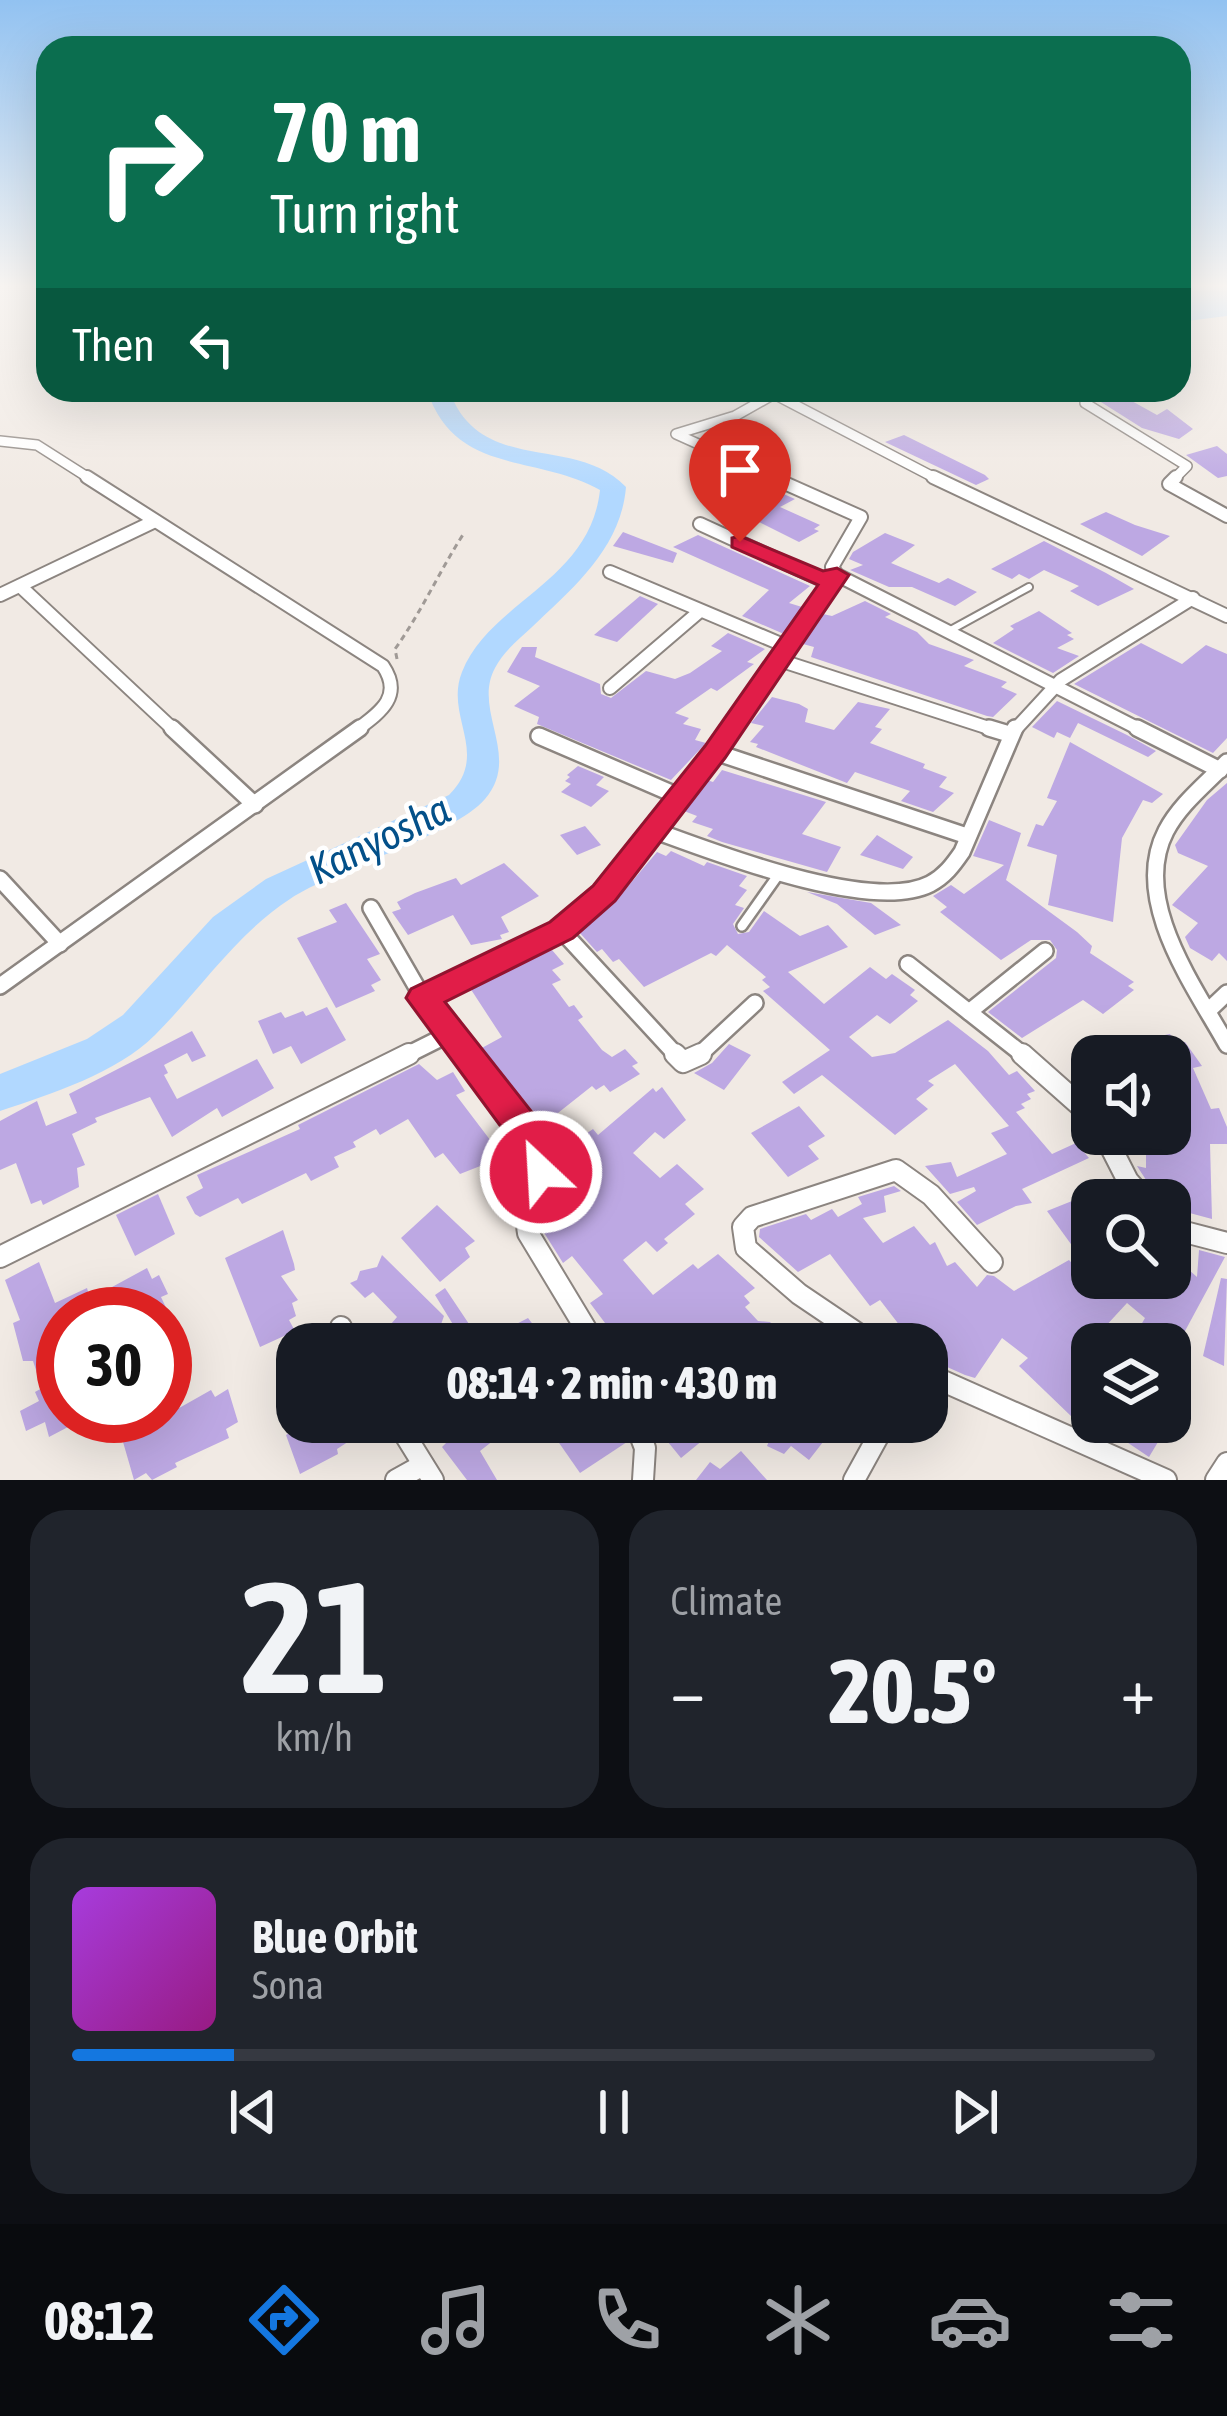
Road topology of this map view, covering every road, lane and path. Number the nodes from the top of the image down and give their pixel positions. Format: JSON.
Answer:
{"nodes":[{"id":1,"x":760,"y":402,"type":"edge"},
{"id":2,"x":789,"y":402,"type":"edge"},
{"id":3,"x":1085,"y":403,"type":"dead end"},
{"id":4,"x":0,"y":441,"type":"edge"},
{"id":5,"x":1227,"y":516,"type":"edge"},
{"id":6,"x":155,"y":521,"type":"junction"},
{"id":7,"x":700,"y":524,"type":"dead end"},
{"id":8,"x":464,"y":532,"type":"dead end"},
{"id":9,"x":610,"y":572,"type":"dead end"},
{"id":10,"x":837,"y":575,"type":"junction"},
{"id":11,"x":20,"y":586,"type":"junction"},
{"id":12,"x":1029,"y":587,"type":"dead end"},
{"id":13,"x":0,"y":595,"type":"edge"},
{"id":14,"x":1193,"y":598,"type":"junction"},
{"id":15,"x":700,"y":611,"type":"junction"},
{"id":16,"x":1227,"y":616,"type":"edge"},
{"id":17,"x":947,"y":632,"type":"junction"},
{"id":18,"x":784,"y":654,"type":"junction"},
{"id":19,"x":392,"y":678,"type":"junction"},
{"id":20,"x":1052,"y":687,"type":"junction"},
{"id":21,"x":610,"y":688,"type":"dead end"},
{"id":22,"x":1009,"y":734,"type":"junction"},
{"id":23,"x":539,"y":736,"type":"dead end"},
{"id":24,"x":715,"y":752,"type":"junction"},
{"id":25,"x":1223,"y":766,"type":"edge"},
{"id":26,"x":678,"y":796,"type":"junction"},
{"id":27,"x":255,"y":805,"type":"junction"},
{"id":28,"x":652,"y":830,"type":"junction"},
{"id":29,"x":967,"y":836,"type":"junction"},
{"id":30,"x":782,"y":870,"type":"junction"},
{"id":31,"x":0,"y":879,"type":"edge"},
{"id":32,"x":371,"y":908,"type":"dead end"},
{"id":33,"x":742,"y":926,"type":"dead end"},
{"id":34,"x":561,"y":930,"type":"junction"},
{"id":35,"x":60,"y":944,"type":"junction"},
{"id":36,"x":1045,"y":951,"type":"dead end"},
{"id":37,"x":908,"y":964,"type":"dead end"},
{"id":38,"x":0,"y":986,"type":"edge"},
{"id":39,"x":1227,"y":993,"type":"edge"},
{"id":40,"x":423,"y":998,"type":"junction"},
{"id":41,"x":755,"y":1003,"type":"dead end"},
{"id":42,"x":1209,"y":1010,"type":"junction"},
{"id":43,"x":969,"y":1012,"type":"junction"},
{"id":44,"x":451,"y":1034,"type":"junction"},
{"id":45,"x":1227,"y":1045,"type":"edge"},
{"id":46,"x":1071,"y":1094,"type":"edge"},
{"id":47,"x":1191,"y":1234,"type":"edge"},
{"id":48,"x":1227,"y":1244,"type":"edge"},
{"id":49,"x":0,"y":1257,"type":"edge"},
{"id":50,"x":992,"y":1262,"type":"dead end"},
{"id":51,"x":583,"y":1323,"type":"edge"},
{"id":52,"x":842,"y":1323,"type":"edge"},
{"id":53,"x":948,"y":1383,"type":"edge"},
{"id":54,"x":410,"y":1443,"type":"edge"},
{"id":55,"x":643,"y":1443,"type":"edge"},
{"id":56,"x":874,"y":1443,"type":"edge"},
{"id":57,"x":1227,"y":1463,"type":"edge"},
{"id":58,"x":428,"y":1473,"type":"edge"},
{"id":59,"x":396,"y":1480,"type":"edge"},
{"id":60,"x":643,"y":1480,"type":"edge"},
{"id":61,"x":854,"y":1480,"type":"edge"},
{"id":62,"x":1166,"y":1480,"type":"edge"},
{"id":63,"x":1216,"y":1480,"type":"edge"}],
"edges":[{"from":1,"to":10,"type":"street"},
{"from":2,"to":14,"type":"street"},
{"from":3,"to":5,"type":"street"},
{"from":4,"to":6,"type":"street"},
{"from":6,"to":11,"type":"street"},
{"from":6,"to":19,"type":"street"},
{"from":7,"to":10,"type":"street"},
{"from":8,"to":19,"type":"path"},
{"from":9,"to":15,"type":"street"},
{"from":10,"to":17,"type":"street"},
{"from":10,"to":18,"type":"street"},
{"from":11,"to":13,"type":"street"},
{"from":11,"to":27,"type":"street"},
{"from":12,"to":17,"type":"lane"},
{"from":14,"to":16,"type":"street"},
{"from":14,"to":20,"type":"street"},
{"from":15,"to":18,"type":"street"},
{"from":15,"to":21,"type":"street"},
{"from":17,"to":20,"type":"street"},
{"from":18,"to":22,"type":"street"},
{"from":18,"to":24,"type":"street"},
{"from":19,"to":27,"type":"street"},
{"from":20,"to":22,"type":"street"},
{"from":20,"to":25,"type":"street"},
{"from":22,"to":29,"type":"street"},
{"from":23,"to":26,"type":"street"},
{"from":24,"to":26,"type":"street"},
{"from":24,"to":29,"type":"street"},
{"from":25,"to":42,"type":"street"},
{"from":26,"to":28,"type":"street"},
{"from":27,"to":35,"type":"street"},
{"from":28,"to":30,"type":"street"},
{"from":28,"to":34,"type":"street"},
{"from":29,"to":30,"type":"street"},
{"from":30,"to":33,"type":"lane"},
{"from":31,"to":35,"type":"street"},
{"from":32,"to":40,"type":"street"},
{"from":34,"to":40,"type":"street"},
{"from":34,"to":41,"type":"street"},
{"from":35,"to":38,"type":"street"},
{"from":36,"to":43,"type":"street"},
{"from":37,"to":43,"type":"street"},
{"from":39,"to":42,"type":"street"},
{"from":40,"to":44,"type":"street"},
{"from":42,"to":45,"type":"street"},
{"from":43,"to":46,"type":"street"},
{"from":44,"to":49,"type":"street"},
{"from":44,"to":51,"type":"street"},
{"from":47,"to":48,"type":"street"},
{"from":50,"to":52,"type":"street"},
{"from":53,"to":62,"type":"street"},
{"from":54,"to":58,"type":"street"},
{"from":55,"to":60,"type":"street"},
{"from":56,"to":61,"type":"street"},
{"from":57,"to":63,"type":"street"},
{"from":58,"to":59,"type":"street"}]}
